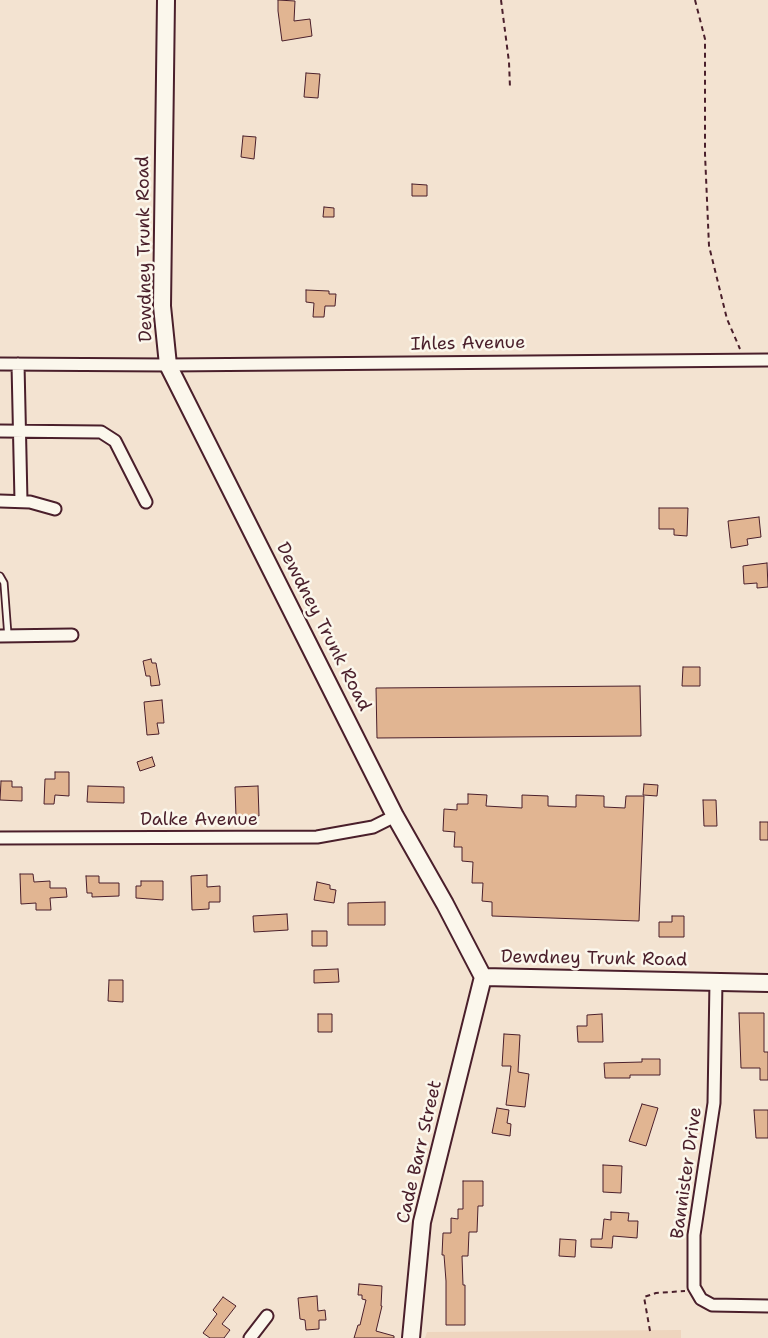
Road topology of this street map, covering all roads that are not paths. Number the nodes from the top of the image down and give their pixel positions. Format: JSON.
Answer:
{"nodes":[{"id":1,"x":166,"y":0,"type":"edge"},
{"id":2,"x":768,"y":360,"type":"edge"},
{"id":3,"x":0,"y":364,"type":"edge"},
{"id":4,"x":18,"y":364,"type":"junction"},
{"id":5,"x":168,"y":365,"type":"junction"},
{"id":6,"x":0,"y":431,"type":"edge"},
{"id":7,"x":20,"y":431,"type":"junction"},
{"id":8,"x":0,"y":501,"type":"edge"},
{"id":9,"x":21,"y":502,"type":"junction"},
{"id":10,"x":146,"y":502,"type":"dead end"},
{"id":11,"x":55,"y":509,"type":"dead end"},
{"id":12,"x":0,"y":576,"type":"edge"},
{"id":13,"x":72,"y":635,"type":"dead end"},
{"id":14,"x":4,"y":636,"type":"edge"},
{"id":15,"x":395,"y":816,"type":"junction"},
{"id":16,"x":0,"y":838,"type":"edge"},
{"id":17,"x":483,"y":977,"type":"junction"},
{"id":18,"x":716,"y":981,"type":"junction"},
{"id":19,"x":768,"y":983,"type":"edge"},
{"id":20,"x":768,"y":1306,"type":"edge"},
{"id":21,"x":267,"y":1316,"type":"dead end"},
{"id":22,"x":250,"y":1338,"type":"edge"},
{"id":23,"x":411,"y":1338,"type":"edge"}],
"edges":[{"from":1,"to":5,"type":"main road","name":"Dewdney Trunk Road"},
{"from":2,"to":5,"type":"street","name":"Ihles Avenue"},
{"from":3,"to":4,"type":"street","name":"Ihles Avenue"},
{"from":4,"to":5,"type":"street","name":"Ihles Avenue"},
{"from":4,"to":7,"type":"street"},
{"from":5,"to":15,"type":"main road","name":"Dewdney Trunk Road"},
{"from":6,"to":7,"type":"street"},
{"from":7,"to":9,"type":"street"},
{"from":7,"to":10,"type":"street"},
{"from":8,"to":9,"type":"street"},
{"from":9,"to":11,"type":"street"},
{"from":12,"to":14,"type":"lane"},
{"from":13,"to":14,"type":"street"},
{"from":15,"to":16,"type":"street","name":"Dalke Avenue"},
{"from":15,"to":17,"type":"main road","name":"Dewdney Trunk Road"},
{"from":17,"to":18,"type":"main road","name":"Dewdney Trunk Road"},
{"from":17,"to":23,"type":"main road","name":"Cade Barr Street"},
{"from":18,"to":19,"type":"main road","name":"Dewdney Trunk Road"},
{"from":18,"to":20,"type":"street","name":"Bannister Drive"},
{"from":21,"to":22,"type":"street"}]}
